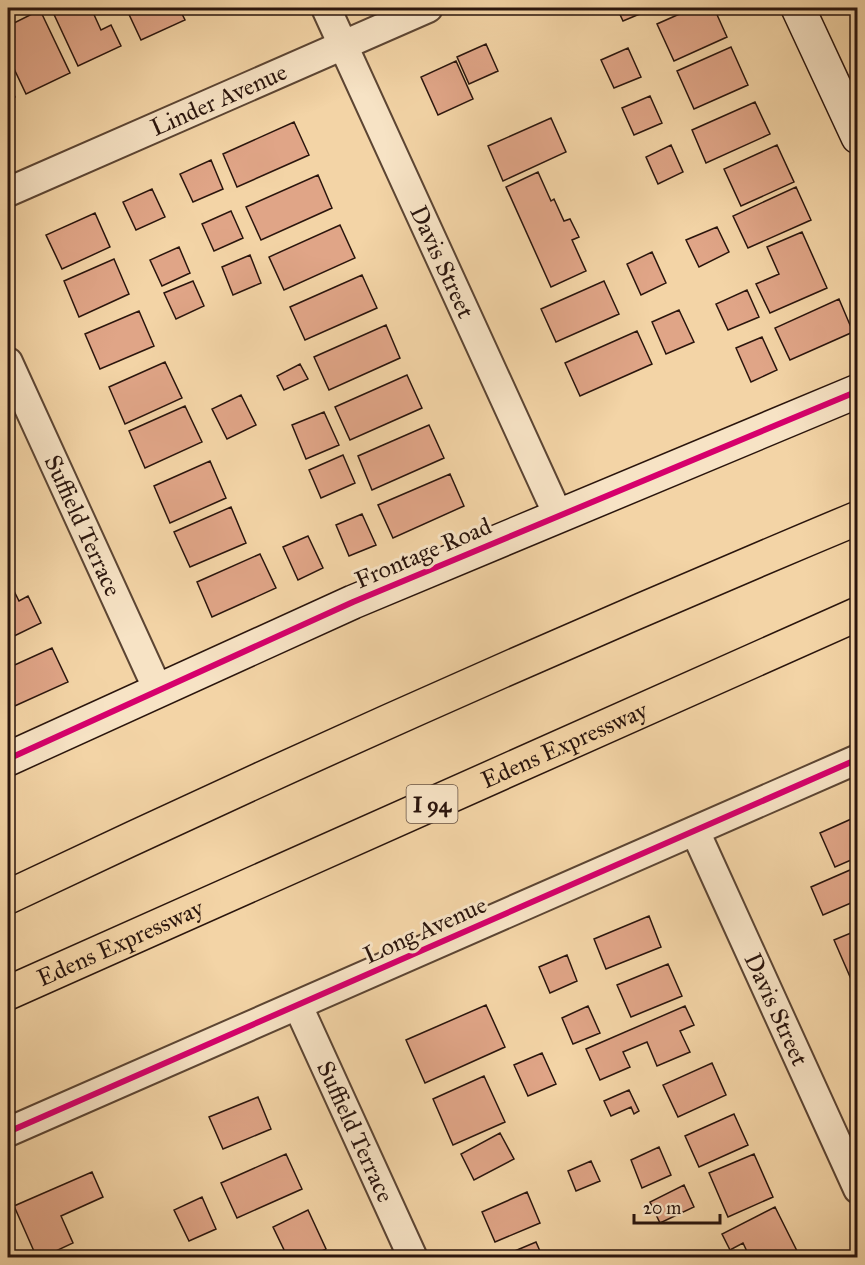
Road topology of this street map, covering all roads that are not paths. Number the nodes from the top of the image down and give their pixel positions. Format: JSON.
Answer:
{"nodes":[{"id":1,"x":326,"y":8,"type":"edge"},
{"id":2,"x":428,"y":8,"type":"edge"},
{"id":3,"x":798,"y":8,"type":"edge"},
{"id":4,"x":342,"y":44,"type":"junction"},
{"id":5,"x":858,"y":137,"type":"edge"},
{"id":6,"x":8,"y":192,"type":"edge"},
{"id":7,"x":8,"y":362,"type":"edge"},
{"id":8,"x":858,"y":391,"type":"edge"},
{"id":9,"x":558,"y":515,"type":"junction"},
{"id":10,"x":858,"y":518,"type":"edge"},
{"id":11,"x":858,"y":614,"type":"edge"},
{"id":12,"x":158,"y":690,"type":"junction"},
{"id":13,"x":8,"y":759,"type":"edge"},
{"id":14,"x":858,"y":759,"type":"edge"},
{"id":15,"x":695,"y":831,"type":"junction"},
{"id":16,"x":8,"y":897,"type":"edge"},
{"id":17,"x":8,"y":993,"type":"edge"},
{"id":18,"x":298,"y":1006,"type":"junction"},
{"id":19,"x":8,"y":1132,"type":"edge"},
{"id":20,"x":858,"y":1189,"type":"edge"},
{"id":21,"x":413,"y":1257,"type":"edge"}],
"edges":[{"from":1,"to":4,"type":"street","name":"Davis Street"},
{"from":2,"to":4,"type":"street","name":"Linder Avenue"},
{"from":3,"to":5,"type":"street"},
{"from":4,"to":6,"type":"street","name":"Linder Avenue"},
{"from":4,"to":9,"type":"street","name":"Davis Street"},
{"from":7,"to":12,"type":"street","name":"Suffield Terrace"},
{"from":8,"to":9,"type":"street","name":"Frontage Road"},
{"from":9,"to":12,"type":"street","name":"Frontage Road"},
{"from":10,"to":16,"type":"highway"},
{"from":11,"to":17,"type":"highway","name":"Edens Expressway","number":"I 94"},
{"from":12,"to":13,"type":"street","name":"Frontage Road"},
{"from":14,"to":15,"type":"street","name":"Long Avenue"},
{"from":15,"to":18,"type":"street","name":"Long Avenue"},
{"from":15,"to":20,"type":"street","name":"Davis Street"},
{"from":18,"to":19,"type":"street","name":"Long Avenue"},
{"from":18,"to":21,"type":"street","name":"Suffield Terrace"}]}
